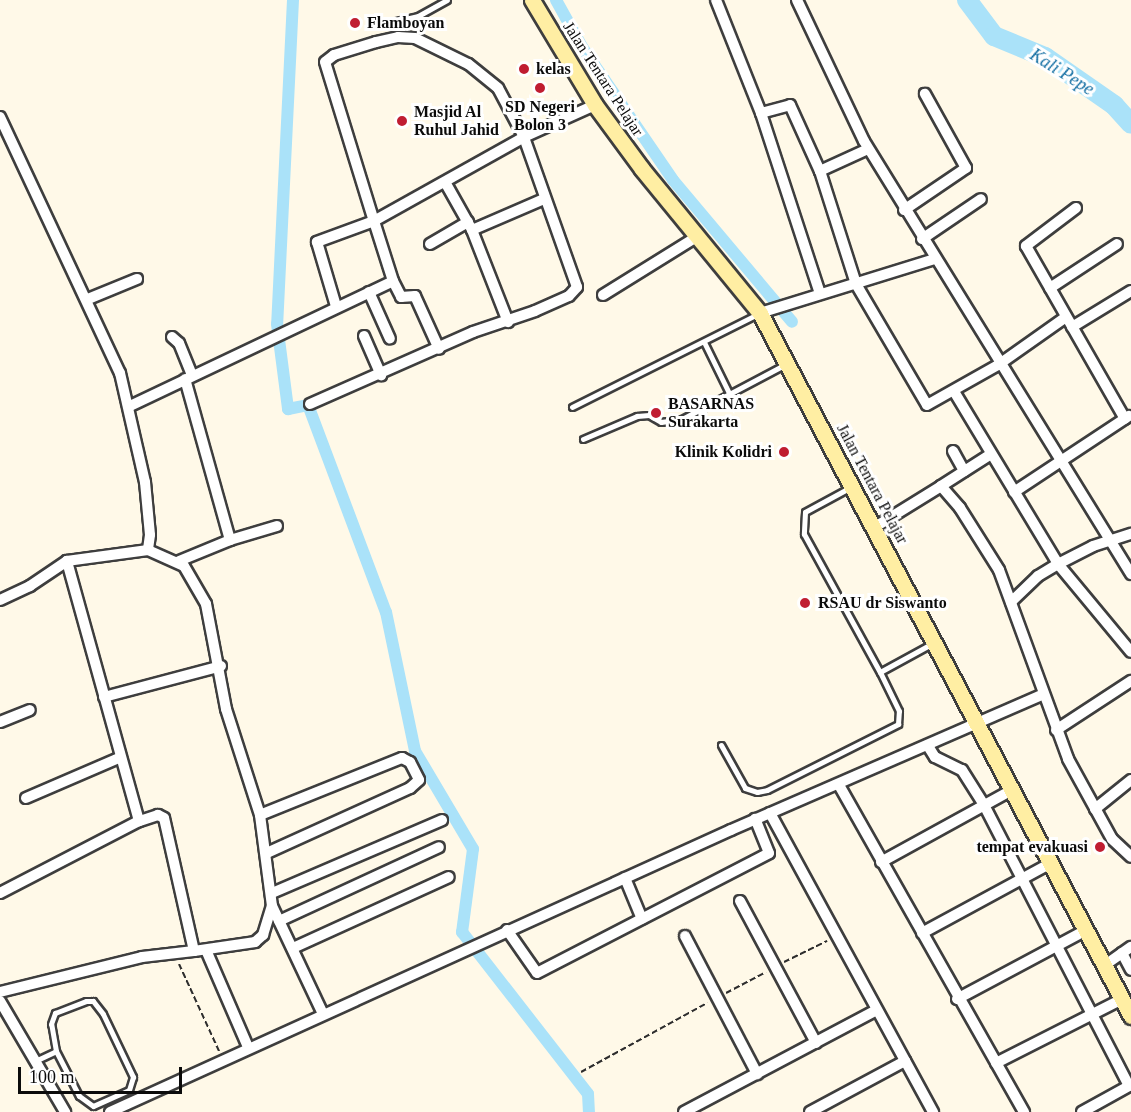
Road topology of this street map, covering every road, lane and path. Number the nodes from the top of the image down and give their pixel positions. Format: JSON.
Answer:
{"nodes":[{"id":1,"x":447,"y":0,"type":"edge"},
{"id":2,"x":532,"y":0,"type":"edge"},
{"id":3,"x":716,"y":0,"type":"edge"},
{"id":4,"x":797,"y":0,"type":"edge"},
{"id":5,"x":392,"y":22,"type":"dead end"},
{"id":6,"x":925,"y":94,"type":"dead end"},
{"id":7,"x":595,"y":105,"type":"junction"},
{"id":8,"x":761,"y":113,"type":"junction"},
{"id":9,"x":0,"y":117,"type":"edge"},
{"id":10,"x":524,"y":137,"type":"junction"},
{"id":11,"x":868,"y":149,"type":"junction"},
{"id":12,"x":820,"y":171,"type":"junction"},
{"id":13,"x":445,"y":182,"type":"junction"},
{"id":14,"x":544,"y":199,"type":"junction"},
{"id":15,"x":981,"y":199,"type":"dead end"},
{"id":16,"x":1076,"y":208,"type":"dead end"},
{"id":17,"x":904,"y":210,"type":"junction"},
{"id":18,"x":375,"y":221,"type":"junction"},
{"id":19,"x":470,"y":226,"type":"junction"},
{"id":20,"x":695,"y":238,"type":"junction"},
{"id":21,"x":922,"y":239,"type":"junction"},
{"id":22,"x":430,"y":244,"type":"dead end"},
{"id":23,"x":1117,"y":244,"type":"dead end"},
{"id":24,"x":934,"y":259,"type":"junction"},
{"id":25,"x":137,"y":279,"type":"dead end"},
{"id":26,"x":393,"y":280,"type":"junction"},
{"id":27,"x":856,"y":284,"type":"junction"},
{"id":28,"x":1050,"y":288,"type":"junction"},
{"id":29,"x":1131,"y":291,"type":"edge"},
{"id":30,"x":369,"y":292,"type":"junction"},
{"id":31,"x":820,"y":294,"type":"junction"},
{"id":32,"x":603,"y":295,"type":"dead end"},
{"id":33,"x":88,"y":299,"type":"junction"},
{"id":34,"x":336,"y":306,"type":"junction"},
{"id":35,"x":771,"y":309,"type":"junction"},
{"id":36,"x":1066,"y":317,"type":"junction"},
{"id":37,"x":508,"y":322,"type":"junction"},
{"id":38,"x":1072,"y":327,"type":"junction"},
{"id":39,"x":364,"y":336,"type":"dead end"},
{"id":40,"x":172,"y":337,"type":"dead end"},
{"id":41,"x":390,"y":339,"type":"dead end"},
{"id":42,"x":704,"y":342,"type":"junction"},
{"id":43,"x":439,"y":348,"type":"junction"},
{"id":44,"x":788,"y":363,"type":"junction"},
{"id":45,"x":998,"y":365,"type":"junction"},
{"id":46,"x":381,"y":375,"type":"junction"},
{"id":47,"x":188,"y":378,"type":"junction"},
{"id":48,"x":955,"y":393,"type":"junction"},
{"id":49,"x":730,"y":395,"type":"junction"},
{"id":50,"x":310,"y":404,"type":"dead end"},
{"id":51,"x":130,"y":406,"type":"junction"},
{"id":52,"x":572,"y":407,"type":"dead end"},
{"id":53,"x":1128,"y":417,"type":"edge"},
{"id":54,"x":583,"y":439,"type":"dead end"},
{"id":55,"x":953,"y":451,"type":"dead end"},
{"id":56,"x":991,"y":454,"type":"junction"},
{"id":57,"x":1060,"y":461,"type":"junction"},
{"id":58,"x":964,"y":471,"type":"junction"},
{"id":59,"x":853,"y":486,"type":"junction"},
{"id":60,"x":941,"y":486,"type":"junction"},
{"id":61,"x":1014,"y":492,"type":"junction"},
{"id":62,"x":277,"y":526,"type":"dead end"},
{"id":63,"x":875,"y":527,"type":"junction"},
{"id":64,"x":1131,"y":534,"type":"edge"},
{"id":65,"x":230,"y":540,"type":"junction"},
{"id":66,"x":1109,"y":541,"type":"junction"},
{"id":67,"x":148,"y":550,"type":"junction"},
{"id":68,"x":67,"y":561,"type":"junction"},
{"id":69,"x":179,"y":561,"type":"junction"},
{"id":70,"x":1059,"y":564,"type":"junction"},
{"id":71,"x":1131,"y":574,"type":"edge"},
{"id":72,"x":1018,"y":595,"type":"junction"},
{"id":73,"x":0,"y":600,"type":"edge"},
{"id":74,"x":936,"y":642,"type":"junction"},
{"id":75,"x":1131,"y":652,"type":"edge"},
{"id":76,"x":220,"y":666,"type":"junction"},
{"id":77,"x":880,"y":672,"type":"junction"},
{"id":78,"x":1131,"y":681,"type":"edge"},
{"id":79,"x":1042,"y":695,"type":"junction"},
{"id":80,"x":104,"y":697,"type":"junction"},
{"id":81,"x":30,"y":710,"type":"dead end"},
{"id":82,"x":0,"y":722,"type":"edge"},
{"id":83,"x":978,"y":723,"type":"junction"},
{"id":84,"x":1056,"y":730,"type":"junction"},
{"id":85,"x":721,"y":745,"type":"dead end"},
{"id":86,"x":928,"y":746,"type":"junction"},
{"id":87,"x":121,"y":757,"type":"junction"},
{"id":88,"x":1131,"y":780,"type":"edge"},
{"id":89,"x":839,"y":785,"type":"junction"},
{"id":90,"x":1010,"y":791,"type":"junction"},
{"id":91,"x":26,"y":798,"type":"dead end"},
{"id":92,"x":984,"y":805,"type":"junction"},
{"id":93,"x":1095,"y":809,"type":"junction"},
{"id":94,"x":770,"y":813,"type":"junction"},
{"id":95,"x":260,"y":815,"type":"junction"},
{"id":96,"x":755,"y":819,"type":"junction"},
{"id":97,"x":442,"y":820,"type":"dead end"},
{"id":98,"x":139,"y":822,"type":"junction"},
{"id":99,"x":439,"y":848,"type":"dead end"},
{"id":100,"x":267,"y":853,"type":"junction"},
{"id":101,"x":1131,"y":857,"type":"edge"},
{"id":102,"x":881,"y":862,"type":"junction"},
{"id":103,"x":1049,"y":864,"type":"junction"},
{"id":104,"x":449,"y":877,"type":"dead end"},
{"id":105,"x":625,"y":878,"type":"junction"},
{"id":106,"x":1023,"y":879,"type":"junction"},
{"id":107,"x":0,"y":893,"type":"edge"},
{"id":108,"x":272,"y":893,"type":"junction"},
{"id":109,"x":740,"y":901,"type":"dead end"},
{"id":110,"x":272,"y":906,"type":"junction"},
{"id":111,"x":642,"y":919,"type":"junction"},
{"id":112,"x":279,"y":921,"type":"junction"},
{"id":113,"x":507,"y":930,"type":"junction"},
{"id":114,"x":1086,"y":930,"type":"junction"},
{"id":115,"x":922,"y":933,"type":"junction"},
{"id":116,"x":685,"y":936,"type":"dead end"},
{"id":117,"x":1057,"y":945,"type":"junction"},
{"id":118,"x":292,"y":948,"type":"junction"},
{"id":119,"x":206,"y":950,"type":"junction"},
{"id":120,"x":1126,"y":950,"type":"edge"},
{"id":121,"x":194,"y":951,"type":"junction"},
{"id":122,"x":174,"y":953,"type":"junction"},
{"id":123,"x":1105,"y":965,"type":"junction"},
{"id":124,"x":1131,"y":970,"type":"edge"},
{"id":125,"x":0,"y":992,"type":"edge"},
{"id":126,"x":957,"y":999,"type":"junction"},
{"id":127,"x":1122,"y":999,"type":"junction"},
{"id":128,"x":0,"y":1001,"type":"edge"},
{"id":129,"x":877,"y":1010,"type":"junction"},
{"id":130,"x":323,"y":1014,"type":"junction"},
{"id":131,"x":1093,"y":1014,"type":"junction"},
{"id":132,"x":1131,"y":1016,"type":"edge"},
{"id":133,"x":816,"y":1042,"type":"junction"},
{"id":134,"x":248,"y":1047,"type":"junction"},
{"id":135,"x":56,"y":1051,"type":"junction"},
{"id":136,"x":223,"y":1059,"type":"junction"},
{"id":137,"x":35,"y":1061,"type":"junction"},
{"id":138,"x":905,"y":1061,"type":"junction"},
{"id":139,"x":996,"y":1063,"type":"junction"},
{"id":140,"x":757,"y":1074,"type":"junction"},
{"id":141,"x":1130,"y":1085,"type":"edge"},
{"id":142,"x":817,"y":1110,"type":"edge"},
{"id":143,"x":65,"y":1112,"type":"edge"},
{"id":144,"x":110,"y":1112,"type":"edge"},
{"id":145,"x":684,"y":1112,"type":"edge"},
{"id":146,"x":933,"y":1112,"type":"edge"},
{"id":147,"x":1024,"y":1112,"type":"edge"},
{"id":148,"x":1082,"y":1112,"type":"edge"}],
"edges":[{"from":1,"to":5,"type":"lane"},
{"from":2,"to":7,"type":"main road","name":"Jalan Tentara Pelajar"},
{"from":3,"to":8,"type":"street"},
{"from":4,"to":11,"type":"street"},
{"from":6,"to":17,"type":"street"},
{"from":7,"to":10,"type":"street"},
{"from":7,"to":20,"type":"main road","name":"Jalan Tentara Pelajar"},
{"from":8,"to":12,"type":"street"},
{"from":8,"to":31,"type":"street"},
{"from":9,"to":33,"type":"street"},
{"from":10,"to":13,"type":"street"},
{"from":10,"to":14,"type":"street"},
{"from":10,"to":18,"type":"street"},
{"from":11,"to":12,"type":"street"},
{"from":11,"to":17,"type":"street"},
{"from":12,"to":27,"type":"street"},
{"from":13,"to":18,"type":"street"},
{"from":13,"to":19,"type":"street"},
{"from":14,"to":19,"type":"street"},
{"from":14,"to":37,"type":"street"},
{"from":15,"to":21,"type":"street"},
{"from":16,"to":28,"type":"street"},
{"from":17,"to":21,"type":"street"},
{"from":18,"to":26,"type":"street"},
{"from":18,"to":34,"type":"street"},
{"from":19,"to":22,"type":"street"},
{"from":19,"to":37,"type":"street"},
{"from":20,"to":32,"type":"street"},
{"from":20,"to":35,"type":"main road","name":"Jalan Tentara Pelajar"},
{"from":21,"to":24,"type":"street"},
{"from":23,"to":28,"type":"street"},
{"from":24,"to":27,"type":"street"},
{"from":24,"to":45,"type":"street"},
{"from":25,"to":33,"type":"street"},
{"from":26,"to":30,"type":"street"},
{"from":26,"to":43,"type":"street"},
{"from":27,"to":31,"type":"street"},
{"from":27,"to":48,"type":"street"},
{"from":28,"to":36,"type":"street"},
{"from":29,"to":38,"type":"street"},
{"from":30,"to":34,"type":"street"},
{"from":30,"to":41,"type":"street"},
{"from":31,"to":35,"type":"street"},
{"from":33,"to":51,"type":"street"},
{"from":34,"to":47,"type":"street"},
{"from":35,"to":42,"type":"lane"},
{"from":35,"to":44,"type":"main road","name":"Jalan Tentara Pelajar"},
{"from":36,"to":38,"type":"street"},
{"from":36,"to":45,"type":"street"},
{"from":37,"to":43,"type":"street"},
{"from":38,"to":53,"type":"street"},
{"from":39,"to":46,"type":"street"},
{"from":40,"to":47,"type":"street"},
{"from":42,"to":49,"type":"lane"},
{"from":42,"to":52,"type":"lane"},
{"from":43,"to":46,"type":"street"},
{"from":44,"to":49,"type":"lane"},
{"from":44,"to":59,"type":"main road","name":"Jalan Tentara Pelajar"},
{"from":45,"to":48,"type":"street"},
{"from":45,"to":57,"type":"street"},
{"from":46,"to":50,"type":"street"},
{"from":47,"to":51,"type":"street"},
{"from":47,"to":65,"type":"street"},
{"from":48,"to":56,"type":"street"},
{"from":49,"to":54,"type":"lane"},
{"from":51,"to":67,"type":"street"},
{"from":53,"to":57,"type":"street"},
{"from":55,"to":58,"type":"street"},
{"from":56,"to":58,"type":"street"},
{"from":56,"to":61,"type":"street"},
{"from":57,"to":61,"type":"street"},
{"from":57,"to":66,"type":"street"},
{"from":58,"to":60,"type":"street"},
{"from":59,"to":63,"type":"main road","name":"Jalan Tentara Pelajar"},
{"from":59,"to":77,"type":"lane"},
{"from":60,"to":63,"type":"street"},
{"from":60,"to":72,"type":"street"},
{"from":61,"to":70,"type":"street"},
{"from":62,"to":65,"type":"street"},
{"from":63,"to":74,"type":"main road","name":"Jalan Tentara Pelajar"},
{"from":64,"to":66,"type":"street"},
{"from":65,"to":69,"type":"street"},
{"from":66,"to":70,"type":"street"},
{"from":66,"to":71,"type":"street"},
{"from":67,"to":68,"type":"street"},
{"from":67,"to":69,"type":"street"},
{"from":68,"to":73,"type":"street"},
{"from":68,"to":80,"type":"street"},
{"from":69,"to":76,"type":"street"},
{"from":70,"to":72,"type":"street"},
{"from":70,"to":75,"type":"street"},
{"from":72,"to":79,"type":"street"},
{"from":74,"to":77,"type":"lane"},
{"from":74,"to":83,"type":"main road","name":"Jalan Tentara Pelajar"},
{"from":76,"to":80,"type":"street"},
{"from":76,"to":95,"type":"street"},
{"from":77,"to":85,"type":"lane"},
{"from":78,"to":84,"type":"street"},
{"from":79,"to":83,"type":"street"},
{"from":79,"to":84,"type":"street"},
{"from":80,"to":87,"type":"street"},
{"from":81,"to":82,"type":"street"},
{"from":83,"to":86,"type":"street"},
{"from":83,"to":90,"type":"main road","name":"Jalan Tentara Pelajar"},
{"from":84,"to":93,"type":"street"},
{"from":86,"to":89,"type":"street"},
{"from":86,"to":92,"type":"street"},
{"from":87,"to":91,"type":"street"},
{"from":87,"to":98,"type":"street"},
{"from":88,"to":93,"type":"street"},
{"from":89,"to":94,"type":"street"},
{"from":89,"to":102,"type":"street"},
{"from":90,"to":92,"type":"street"},
{"from":90,"to":103,"type":"main road","name":"Jalan Tentara Pelajar"},
{"from":92,"to":102,"type":"street"},
{"from":92,"to":106,"type":"street"},
{"from":93,"to":101,"type":"street"},
{"from":94,"to":96,"type":"street"},
{"from":94,"to":129,"type":"street"},
{"from":95,"to":100,"type":"street"},
{"from":95,"to":100,"type":"street"},
{"from":96,"to":105,"type":"street"},
{"from":96,"to":111,"type":"street"},
{"from":97,"to":108,"type":"street"},
{"from":98,"to":107,"type":"street"},
{"from":98,"to":121,"type":"street"},
{"from":99,"to":112,"type":"street"},
{"from":100,"to":108,"type":"street"},
{"from":102,"to":115,"type":"street"},
{"from":103,"to":106,"type":"street"},
{"from":103,"to":114,"type":"main road","name":"Jalan Tentara Pelajar"},
{"from":104,"to":118,"type":"street"},
{"from":105,"to":111,"type":"street"},
{"from":105,"to":113,"type":"street"},
{"from":106,"to":115,"type":"street"},
{"from":106,"to":117,"type":"street"},
{"from":108,"to":110,"type":"street"},
{"from":109,"to":133,"type":"street"},
{"from":110,"to":112,"type":"street"},
{"from":110,"to":119,"type":"street"},
{"from":111,"to":113,"type":"street"},
{"from":112,"to":118,"type":"street"},
{"from":113,"to":130,"type":"street"},
{"from":114,"to":117,"type":"street"},
{"from":114,"to":123,"type":"main road","name":"Jalan Tentara Pelajar"},
{"from":115,"to":126,"type":"street"},
{"from":116,"to":140,"type":"street"},
{"from":117,"to":126,"type":"street"},
{"from":117,"to":131,"type":"street"},
{"from":118,"to":130,"type":"street"},
{"from":119,"to":121,"type":"street"},
{"from":119,"to":134,"type":"street"},
{"from":120,"to":123,"type":"street"},
{"from":120,"to":124,"type":"street"},
{"from":121,"to":122,"type":"street"},
{"from":122,"to":125,"type":"street"},
{"from":122,"to":136,"type":"path"},
{"from":123,"to":127,"type":"main road","name":"Jalan Tentara Pelajar"},
{"from":126,"to":139,"type":"street"},
{"from":127,"to":131,"type":"street"},
{"from":127,"to":132,"type":"main road","name":"Jalan Tentara Pelajar"},
{"from":128,"to":137,"type":"street"},
{"from":129,"to":133,"type":"street"},
{"from":129,"to":138,"type":"street"},
{"from":130,"to":134,"type":"street"},
{"from":131,"to":139,"type":"street"},
{"from":131,"to":141,"type":"street"},
{"from":133,"to":140,"type":"street"},
{"from":134,"to":136,"type":"street"},
{"from":135,"to":135,"type":"lane"},
{"from":135,"to":137,"type":"lane"},
{"from":136,"to":144,"type":"street"},
{"from":137,"to":143,"type":"street"},
{"from":138,"to":142,"type":"street"},
{"from":138,"to":146,"type":"street"},
{"from":139,"to":147,"type":"street"},
{"from":140,"to":145,"type":"street"},
{"from":141,"to":148,"type":"street"}]}
